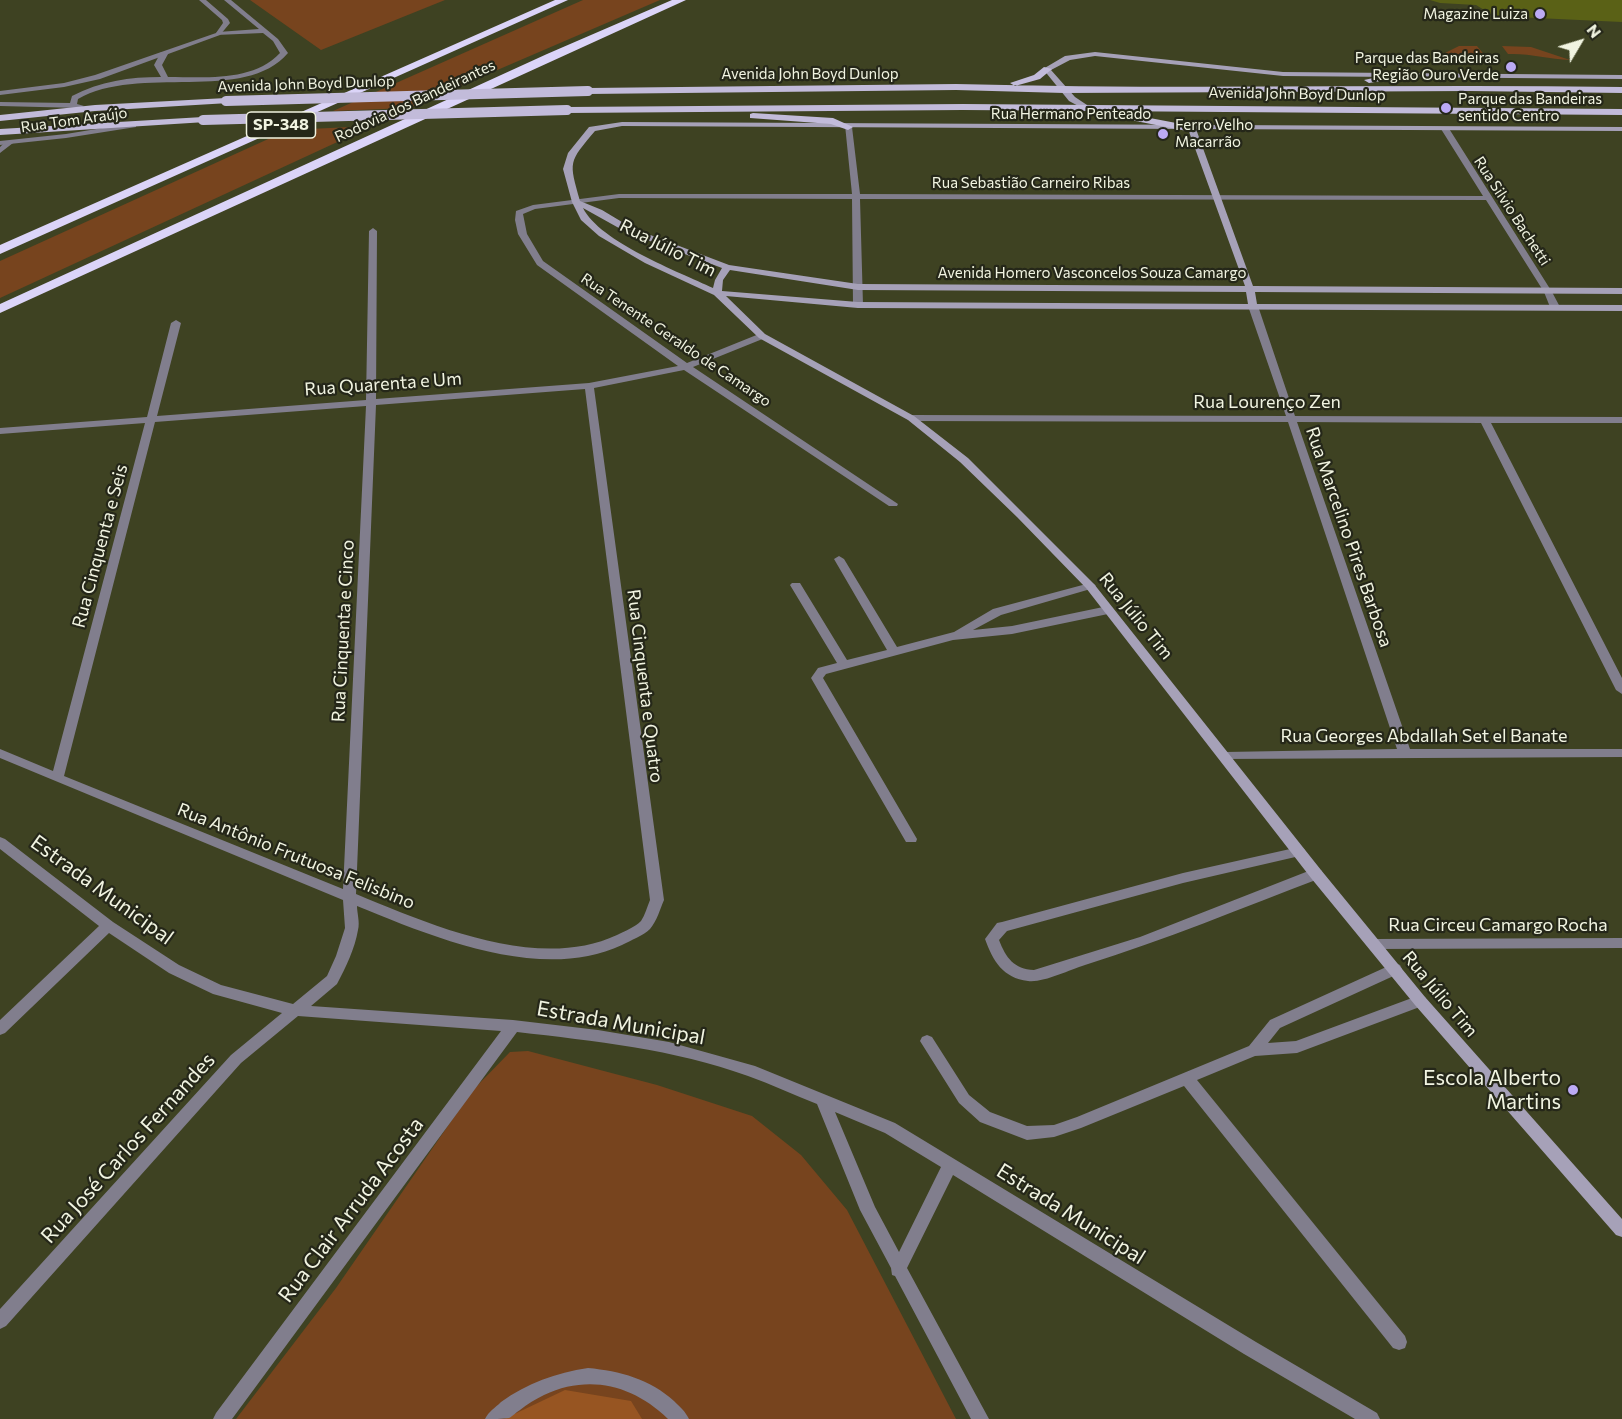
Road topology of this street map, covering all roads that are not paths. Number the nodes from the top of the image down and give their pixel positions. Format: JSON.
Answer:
{"nodes":[{"id":1,"x":202,"y":0,"type":"edge"},
{"id":2,"x":227,"y":0,"type":"edge"},
{"id":3,"x":563,"y":0,"type":"edge"},
{"id":4,"x":681,"y":0,"type":"edge"},
{"id":5,"x":266,"y":31,"type":"junction"},
{"id":6,"x":218,"y":34,"type":"junction"},
{"id":7,"x":164,"y":54,"type":"junction"},
{"id":8,"x":1047,"y":69,"type":"junction"},
{"id":9,"x":1402,"y":75,"type":"junction"},
{"id":10,"x":1622,"y":77,"type":"edge"},
{"id":11,"x":165,"y":78,"type":"junction"},
{"id":12,"x":956,"y":87,"type":"junction"},
{"id":13,"x":1312,"y":88,"type":"junction"},
{"id":14,"x":1064,"y":90,"type":"junction"},
{"id":15,"x":1622,"y":90,"type":"edge"},
{"id":16,"x":0,"y":93,"type":"edge"},
{"id":17,"x":0,"y":104,"type":"edge"},
{"id":18,"x":73,"y":106,"type":"junction"},
{"id":19,"x":1084,"y":107,"type":"junction"},
{"id":20,"x":95,"y":108,"type":"junction"},
{"id":21,"x":670,"y":108,"type":"junction"},
{"id":22,"x":1622,"y":112,"type":"edge"},
{"id":23,"x":0,"y":118,"type":"edge"},
{"id":24,"x":152,"y":122,"type":"junction"},
{"id":25,"x":848,"y":127,"type":"junction"},
{"id":26,"x":592,"y":129,"type":"joint"},
{"id":27,"x":1192,"y":129,"type":"junction"},
{"id":28,"x":1445,"y":129,"type":"junction"},
{"id":29,"x":1618,"y":129,"type":"edge"},
{"id":30,"x":0,"y":132,"type":"edge"},
{"id":31,"x":1622,"y":140,"type":"edge"},
{"id":32,"x":4,"y":143,"type":"edge"},
{"id":33,"x":0,"y":151,"type":"edge"},
{"id":34,"x":856,"y":197,"type":"junction"},
{"id":35,"x":1217,"y":197,"type":"junction"},
{"id":36,"x":1487,"y":198,"type":"junction"},
{"id":37,"x":576,"y":202,"type":"junction"},
{"id":38,"x":373,"y":231,"type":"dead end"},
{"id":39,"x":0,"y":250,"type":"edge"},
{"id":40,"x":727,"y":267,"type":"junction"},
{"id":41,"x":858,"y":287,"type":"junction"},
{"id":42,"x":1250,"y":289,"type":"junction"},
{"id":43,"x":1622,"y":291,"type":"edge"},
{"id":44,"x":1548,"y":292,"type":"junction"},
{"id":45,"x":717,"y":293,"type":"junction"},
{"id":46,"x":858,"y":305,"type":"junction"},
{"id":47,"x":1253,"y":306,"type":"junction"},
{"id":48,"x":1555,"y":307,"type":"junction"},
{"id":49,"x":1622,"y":308,"type":"edge"},
{"id":50,"x":0,"y":309,"type":"edge"},
{"id":51,"x":176,"y":323,"type":"dead end"},
{"id":52,"x":762,"y":336,"type":"junction"},
{"id":53,"x":686,"y":367,"type":"junction"},
{"id":54,"x":589,"y":386,"type":"junction"},
{"id":55,"x":371,"y":402,"type":"junction"},
{"id":56,"x":911,"y":418,"type":"junction"},
{"id":57,"x":1291,"y":418,"type":"junction"},
{"id":58,"x":150,"y":419,"type":"junction"},
{"id":59,"x":1485,"y":420,"type":"junction"},
{"id":60,"x":1622,"y":420,"type":"edge"},
{"id":61,"x":0,"y":431,"type":"edge"},
{"id":62,"x":893,"y":504,"type":"dead end"},
{"id":63,"x":839,"y":559,"type":"dead end"},
{"id":64,"x":796,"y":585,"type":"dead end"},
{"id":65,"x":1090,"y":586,"type":"junction"},
{"id":66,"x":1108,"y":610,"type":"junction"},
{"id":67,"x":953,"y":636,"type":"junction"},
{"id":68,"x":895,"y":652,"type":"junction"},
{"id":69,"x":844,"y":665,"type":"junction"},
{"id":70,"x":1622,"y":690,"type":"edge"},
{"id":71,"x":0,"y":753,"type":"edge"},
{"id":72,"x":1405,"y":753,"type":"junction"},
{"id":73,"x":1622,"y":753,"type":"edge"},
{"id":74,"x":1225,"y":756,"type":"junction"},
{"id":75,"x":57,"y":778,"type":"junction"},
{"id":76,"x":911,"y":839,"type":"dead end"},
{"id":77,"x":0,"y":842,"type":"edge"},
{"id":78,"x":1299,"y":852,"type":"junction"},
{"id":79,"x":1316,"y":874,"type":"junction"},
{"id":80,"x":349,"y":896,"type":"junction"},
{"id":81,"x":108,"y":926,"type":"junction"},
{"id":82,"x":1622,"y":943,"type":"edge"},
{"id":83,"x":1374,"y":944,"type":"junction"},
{"id":84,"x":588,"y":952,"type":"joint"},
{"id":85,"x":1395,"y":969,"type":"junction"},
{"id":86,"x":1420,"y":1001,"type":"junction"},
{"id":87,"x":293,"y":1010,"type":"junction"},
{"id":88,"x":513,"y":1026,"type":"junction"},
{"id":89,"x":0,"y":1029,"type":"edge"},
{"id":90,"x":927,"y":1041,"type":"dead end"},
{"id":91,"x":1254,"y":1050,"type":"junction"},
{"id":92,"x":1186,"y":1077,"type":"junction"},
{"id":93,"x":822,"y":1100,"type":"junction"},
{"id":94,"x":951,"y":1164,"type":"junction"},
{"id":95,"x":1622,"y":1230,"type":"edge"},
{"id":96,"x":898,"y":1270,"type":"junction"},
{"id":97,"x":0,"y":1321,"type":"edge"},
{"id":98,"x":1399,"y":1342,"type":"dead end"},
{"id":99,"x":222,"y":1419,"type":"edge"},
{"id":100,"x":494,"y":1419,"type":"edge"},
{"id":101,"x":680,"y":1419,"type":"edge"},
{"id":102,"x":980,"y":1419,"type":"edge"},
{"id":103,"x":1371,"y":1419,"type":"edge"}],
"edges":[{"from":1,"to":6,"type":"street"},
{"from":2,"to":5,"type":"street"},
{"from":3,"to":39,"type":"highway","name":"Rodovia dos Bandeirantes","number":"SP-348"},
{"from":4,"to":50,"type":"highway","name":"Rodovia dos Bandeirantes","number":"SP-348"},
{"from":5,"to":6,"type":"street"},
{"from":5,"to":11,"type":"street"},
{"from":6,"to":7,"type":"street"},
{"from":7,"to":11,"type":"street"},
{"from":7,"to":16,"type":"street"},
{"from":8,"to":9,"type":"main road"},
{"from":8,"to":12,"type":"main road"},
{"from":8,"to":14,"type":"main road"},
{"from":9,"to":10,"type":"main road"},
{"from":9,"to":13,"type":"main road"},
{"from":11,"to":18,"type":"street"},
{"from":12,"to":14,"type":"main road","name":"Avenida John Boyd Dunlop"},
{"from":12,"to":20,"type":"main road","name":"Avenida John Boyd Dunlop","bridge":true},
{"from":13,"to":14,"type":"main road","name":"Avenida John Boyd Dunlop"},
{"from":13,"to":15,"type":"main road","name":"Avenida John Boyd Dunlop"},
{"from":14,"to":19,"type":"main road"},
{"from":17,"to":18,"type":"street"},
{"from":18,"to":20,"type":"street"},
{"from":19,"to":21,"type":"main road","name":"Avenida John Boyd Dunlop"},
{"from":19,"to":22,"type":"main road","name":"Avenida John Boyd Dunlop"},
{"from":19,"to":27,"type":"main road"},
{"from":20,"to":23,"type":"main road","name":"Avenida John Boyd Dunlop"},
{"from":21,"to":24,"type":"main road","name":"Avenida John Boyd Dunlop","bridge":true},
{"from":21,"to":25,"type":"main road"},
{"from":24,"to":30,"type":"main road","name":"Avenida John Boyd Dunlop"},
{"from":24,"to":32,"type":"street","name":"Rua Tom Araújo"},
{"from":25,"to":26,"type":"main road","name":"Rua Hermano Penteado"},
{"from":25,"to":27,"type":"main road","name":"Rua Hermano Penteado"},
{"from":25,"to":34,"type":"street"},
{"from":26,"to":37,"type":"main road","name":"Rua Júlio Tim"},
{"from":27,"to":28,"type":"main road","name":"Rua Hermano Penteado"},
{"from":27,"to":35,"type":"main road","name":"Rua Marcelino Pires Barbosa"},
{"from":28,"to":29,"type":"main road","name":"Rua Hermano Penteado"},
{"from":28,"to":36,"type":"street","name":"Rua Silvio Bachetti"},
{"from":29,"to":31,"type":"main road"},
{"from":32,"to":33,"type":"street"},
{"from":34,"to":35,"type":"street","name":"Rua Sebastião Carneiro Ribas"},
{"from":34,"to":37,"type":"street","name":"Rua Sebastião Carneiro Ribas"},
{"from":34,"to":41,"type":"street"},
{"from":35,"to":36,"type":"street","name":"Rua Sebastião Carneiro Ribas"},
{"from":35,"to":42,"type":"main road","name":"Rua Marcelino Pires Barbosa"},
{"from":36,"to":44,"type":"street","name":"Rua Silvio Bachetti"},
{"from":37,"to":40,"type":"main road","name":"Avenida Homero Vasconcelos Souza Camargo"},
{"from":37,"to":45,"type":"main road","name":"Rua Júlio Tim"},
{"from":37,"to":53,"type":"street","name":"Rua Tenente Geraldo de Camargo"},
{"from":38,"to":55,"type":"street","name":"Rua Cinquenta e Cinco"},
{"from":40,"to":41,"type":"main road","name":"Avenida Homero Vasconcelos Souza Camargo"},
{"from":40,"to":45,"type":"main road"},
{"from":41,"to":42,"type":"main road","name":"Avenida Homero Vasconcelos Souza Camargo"},
{"from":41,"to":46,"type":"street"},
{"from":42,"to":44,"type":"main road","name":"Avenida Homero Vasconcelos Souza Camargo"},
{"from":42,"to":47,"type":"main road","name":"Rua Marcelino Pires Barbosa"},
{"from":43,"to":44,"type":"main road","name":"Avenida Homero Vasconcelos Souza Camargo"},
{"from":44,"to":48,"type":"street","name":"Rua Silvio Bachetti"},
{"from":45,"to":46,"type":"main road","name":"Avenida Homero Vasconcelos Souza Camargo"},
{"from":45,"to":52,"type":"main road","name":"Rua Júlio Tim"},
{"from":46,"to":47,"type":"main road","name":"Avenida Homero Vasconcelos Souza Camargo"},
{"from":47,"to":48,"type":"main road","name":"Avenida Homero Vasconcelos Souza Camargo"},
{"from":47,"to":57,"type":"street","name":"Rua Marcelino Pires Barbosa"},
{"from":48,"to":49,"type":"main road","name":"Avenida Homero Vasconcelos Souza Camargo"},
{"from":51,"to":58,"type":"street","name":"Rua Cinquenta e Seis"},
{"from":52,"to":53,"type":"street","name":"Rua Quarenta e Um"},
{"from":52,"to":56,"type":"main road","name":"Rua Júlio Tim"},
{"from":53,"to":54,"type":"street","name":"Rua Quarenta e Um"},
{"from":53,"to":62,"type":"street","name":"Rua Tenente Geraldo de Camargo"},
{"from":54,"to":55,"type":"street","name":"Rua Quarenta e Um"},
{"from":54,"to":84,"type":"street","name":"Rua Cinquenta e Quatro"},
{"from":55,"to":58,"type":"street","name":"Rua Quarenta e Um"},
{"from":55,"to":80,"type":"street","name":"Rua Cinquenta e Cinco"},
{"from":56,"to":57,"type":"street","name":"Rua Lourenço Zen"},
{"from":56,"to":65,"type":"main road","name":"Rua Júlio Tim"},
{"from":57,"to":59,"type":"street","name":"Rua Lourenço Zen"},
{"from":57,"to":72,"type":"street","name":"Rua Marcelino Pires Barbosa"},
{"from":58,"to":61,"type":"street","name":"Rua Quarenta e Um"},
{"from":58,"to":75,"type":"street","name":"Rua Cinquenta e Seis"},
{"from":59,"to":60,"type":"street","name":"Rua Lourenço Zen"},
{"from":59,"to":70,"type":"street"},
{"from":63,"to":68,"type":"street"},
{"from":64,"to":69,"type":"street"},
{"from":65,"to":66,"type":"main road","name":"Rua Júlio Tim"},
{"from":65,"to":67,"type":"street"},
{"from":66,"to":67,"type":"street"},
{"from":66,"to":74,"type":"main road","name":"Rua Júlio Tim"},
{"from":67,"to":68,"type":"street"},
{"from":68,"to":69,"type":"street"},
{"from":69,"to":76,"type":"street"},
{"from":71,"to":75,"type":"street","name":"Rua Antônio Frutuosa Felisbino"},
{"from":72,"to":73,"type":"street","name":"Rua Georges Abdallah Set el Banate"},
{"from":72,"to":74,"type":"street","name":"Rua Georges Abdallah Set el Banate"},
{"from":74,"to":78,"type":"main road","name":"Rua Júlio Tim"},
{"from":75,"to":80,"type":"street","name":"Rua Antônio Frutuosa Felisbino"},
{"from":77,"to":81,"type":"street","name":"Estrada Municipal"},
{"from":78,"to":79,"type":"main road","name":"Rua Júlio Tim"},
{"from":78,"to":79,"type":"street"},
{"from":79,"to":83,"type":"main road","name":"Rua Júlio Tim"},
{"from":80,"to":84,"type":"street","name":"Rua Antônio Frutuosa Felisbino"},
{"from":80,"to":87,"type":"street","name":"Rua Cinquenta e Cinco"},
{"from":81,"to":87,"type":"street","name":"Estrada Municipal"},
{"from":81,"to":89,"type":"street"},
{"from":82,"to":83,"type":"street","name":"Rua Circeu Camargo Rocha"},
{"from":83,"to":85,"type":"main road","name":"Rua Júlio Tim"},
{"from":85,"to":86,"type":"main road","name":"Rua Júlio Tim"},
{"from":85,"to":91,"type":"street"},
{"from":86,"to":91,"type":"street"},
{"from":86,"to":95,"type":"main road","name":"Rua Júlio Tim"},
{"from":87,"to":88,"type":"street","name":"Estrada Municipal"},
{"from":87,"to":97,"type":"street","name":"Rua José Carlos Fernandes"},
{"from":88,"to":93,"type":"street","name":"Estrada Municipal"},
{"from":88,"to":99,"type":"street","name":"Rua Clair Arruda Acosta"},
{"from":90,"to":92,"type":"street"},
{"from":91,"to":92,"type":"street"},
{"from":92,"to":98,"type":"street"},
{"from":93,"to":94,"type":"street","name":"Estrada Municipal"},
{"from":93,"to":96,"type":"street"},
{"from":94,"to":96,"type":"street"},
{"from":94,"to":103,"type":"street","name":"Estrada Municipal"},
{"from":96,"to":102,"type":"street"},
{"from":100,"to":101,"type":"street"}]}
